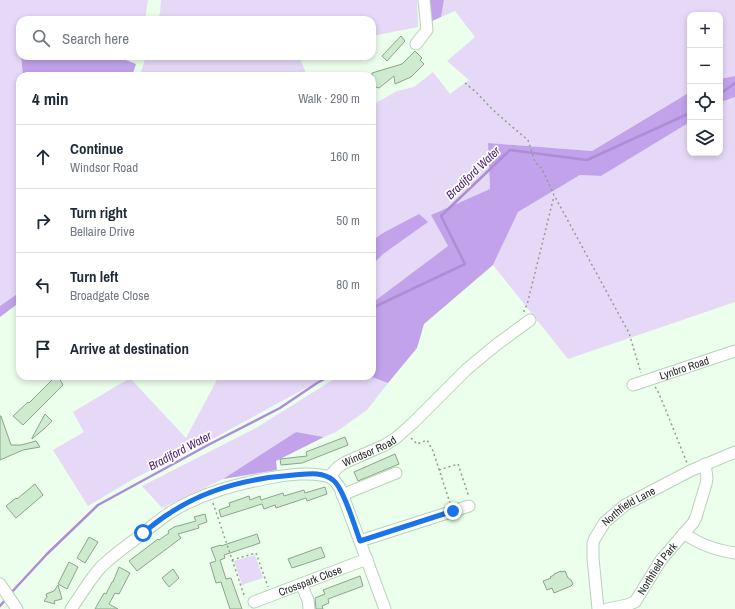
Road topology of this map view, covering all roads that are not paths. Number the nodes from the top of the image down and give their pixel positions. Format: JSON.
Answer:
{"nodes":[{"id":1,"x":424,"y":0,"type":"edge"},
{"id":2,"x":416,"y":44,"type":"dead end"},
{"id":3,"x":530,"y":320,"type":"road end"},
{"id":4,"x":735,"y":351,"type":"edge"},
{"id":5,"x":633,"y":385,"type":"dead end"},
{"id":6,"x":735,"y":452,"type":"edge"},
{"id":7,"x":705,"y":464,"type":"junction"},
{"id":8,"x":396,"y":473,"type":"dead end"},
{"id":9,"x":329,"y":477,"type":"junction"},
{"id":10,"x":342,"y":495,"type":"junction"},
{"id":11,"x":469,"y":506,"type":"road end"},
{"id":12,"x":684,"y":533,"type":"junction"},
{"id":13,"x":360,"y":541,"type":"junction"},
{"id":14,"x":735,"y":553,"type":"edge"},
{"id":15,"x":367,"y":559,"type":"junction"},
{"id":16,"x":301,"y":584,"type":"junction"},
{"id":17,"x":2,"y":588,"type":"edge"},
{"id":18,"x":250,"y":602,"type":"road end"},
{"id":19,"x":639,"y":606,"type":"edge"},
{"id":20,"x":15,"y":607,"type":"edge"},
{"id":21,"x":71,"y":609,"type":"edge"},
{"id":22,"x":309,"y":609,"type":"edge"},
{"id":23,"x":386,"y":609,"type":"edge"},
{"id":24,"x":598,"y":609,"type":"edge"},
{"id":25,"x":607,"y":609,"type":"edge"}],
"edges":[{"from":1,"to":2,"type":"street"},
{"from":3,"to":9,"type":"street","name":"Windsor Road"},
{"from":4,"to":5,"type":"street","name":"Lynbro Road"},
{"from":6,"to":7,"type":"street","name":"Northfield Lane"},
{"from":7,"to":12,"type":"street","name":"Northfield Park"},
{"from":7,"to":24,"type":"street","name":"Northfield Lane"},
{"from":8,"to":10,"type":"street"},
{"from":9,"to":10,"type":"street"},
{"from":9,"to":21,"type":"street"},
{"from":10,"to":13,"type":"street"},
{"from":11,"to":13,"type":"street"},
{"from":12,"to":14,"type":"street","name":"Northfield Park"},
{"from":12,"to":19,"type":"street","name":"Northfield Park"},
{"from":13,"to":15,"type":"street"},
{"from":15,"to":16,"type":"street","name":"Crosspark Close"},
{"from":15,"to":23,"type":"street"},
{"from":16,"to":18,"type":"street","name":"Crosspark Close"},
{"from":16,"to":22,"type":"street"},
{"from":17,"to":20,"type":"street"},
{"from":19,"to":25,"type":"street","name":"Northfield Park"}]}
